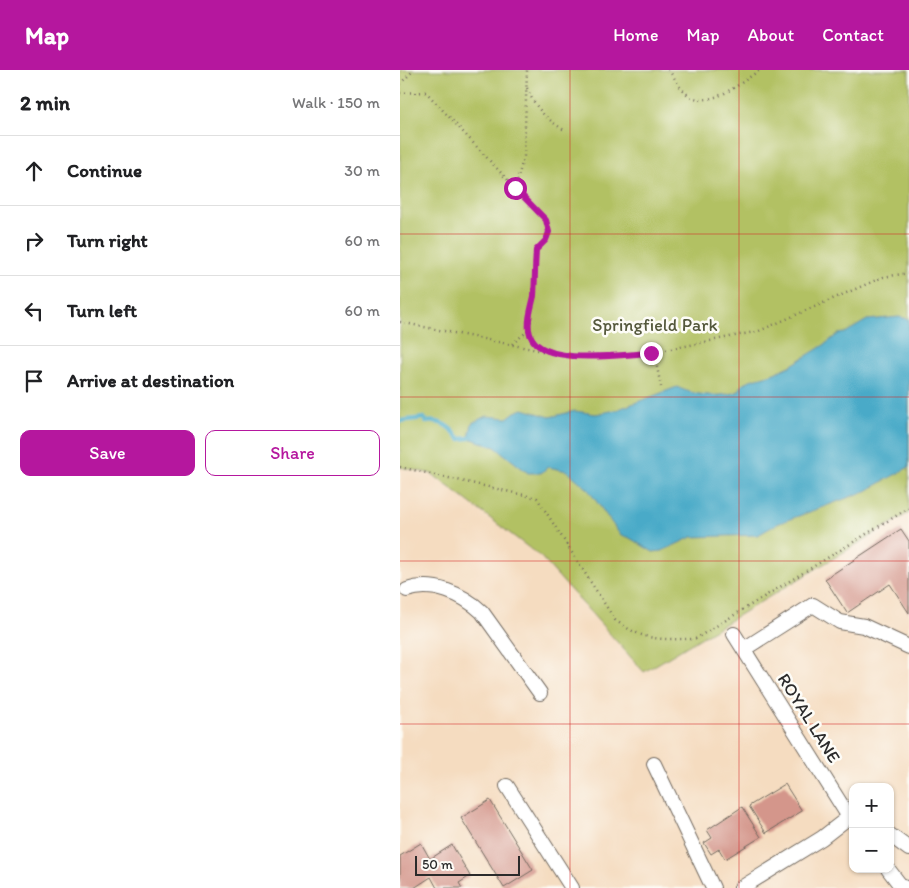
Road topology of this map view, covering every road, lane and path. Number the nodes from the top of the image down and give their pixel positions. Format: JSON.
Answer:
{"nodes":[{"id":1,"x":414,"y":70,"type":"edge"},
{"id":2,"x":527,"y":70,"type":"edge"},
{"id":3,"x":668,"y":70,"type":"edge"},
{"id":4,"x":760,"y":70,"type":"edge"},
{"id":5,"x":400,"y":84,"type":"edge"},
{"id":6,"x":526,"y":86,"type":"junction"},
{"id":7,"x":400,"y":93,"type":"edge"},
{"id":8,"x":566,"y":131,"type":"dead end"},
{"id":9,"x":515,"y":188,"type":"junction"},
{"id":10,"x":909,"y":274,"type":"edge"},
{"id":11,"x":400,"y":322,"type":"edge"},
{"id":12,"x":528,"y":330,"type":"junction"},
{"id":13,"x":511,"y":344,"type":"junction"},
{"id":14,"x":545,"y":351,"type":"junction"},
{"id":15,"x":654,"y":352,"type":"junction"},
{"id":16,"x":661,"y":387,"type":"dead end"},
{"id":17,"x":400,"y":467,"type":"edge"},
{"id":18,"x":909,"y":508,"type":"edge"},
{"id":19,"x":402,"y":591,"type":"edge"},
{"id":20,"x":734,"y":634,"type":"dead end"},
{"id":21,"x":909,"y":647,"type":"edge"},
{"id":22,"x":744,"y":649,"type":"junction"},
{"id":23,"x":540,"y":693,"type":"dead end"},
{"id":24,"x":654,"y":764,"type":"dead end"},
{"id":25,"x":507,"y":786,"type":"dead end"},
{"id":26,"x":849,"y":815,"type":"edge"},
{"id":27,"x":849,"y":819,"type":"edge"},
{"id":28,"x":894,"y":839,"type":"edge"},
{"id":29,"x":908,"y":846,"type":"edge"},
{"id":30,"x":891,"y":873,"type":"edge"},
{"id":31,"x":572,"y":888,"type":"edge"},
{"id":32,"x":712,"y":888,"type":"edge"},
{"id":33,"x":742,"y":888,"type":"edge"},
{"id":34,"x":905,"y":888,"type":"edge"}],
"edges":[{"from":1,"to":5,"type":"path"},
{"from":2,"to":6,"type":"path"},
{"from":3,"to":4,"type":"path"},
{"from":6,"to":8,"type":"path"},
{"from":6,"to":9,"type":"path"},
{"from":7,"to":9,"type":"path"},
{"from":9,"to":12,"type":"path"},
{"from":10,"to":15,"type":"path"},
{"from":11,"to":13,"type":"path"},
{"from":12,"to":13,"type":"path"},
{"from":12,"to":14,"type":"path"},
{"from":13,"to":14,"type":"path"},
{"from":14,"to":15,"type":"path"},
{"from":15,"to":16,"type":"path"},
{"from":17,"to":18,"type":"path"},
{"from":19,"to":23,"type":"street"},
{"from":20,"to":22,"type":"street","name":"ROYAL LANE"},
{"from":21,"to":22,"type":"street"},
{"from":22,"to":26,"type":"street","name":"ROYAL LANE"},
{"from":24,"to":32,"type":"street"},
{"from":25,"to":31,"type":"street"},
{"from":27,"to":33,"type":"street"},
{"from":28,"to":29,"type":"street"},
{"from":30,"to":34,"type":"street"}]}
